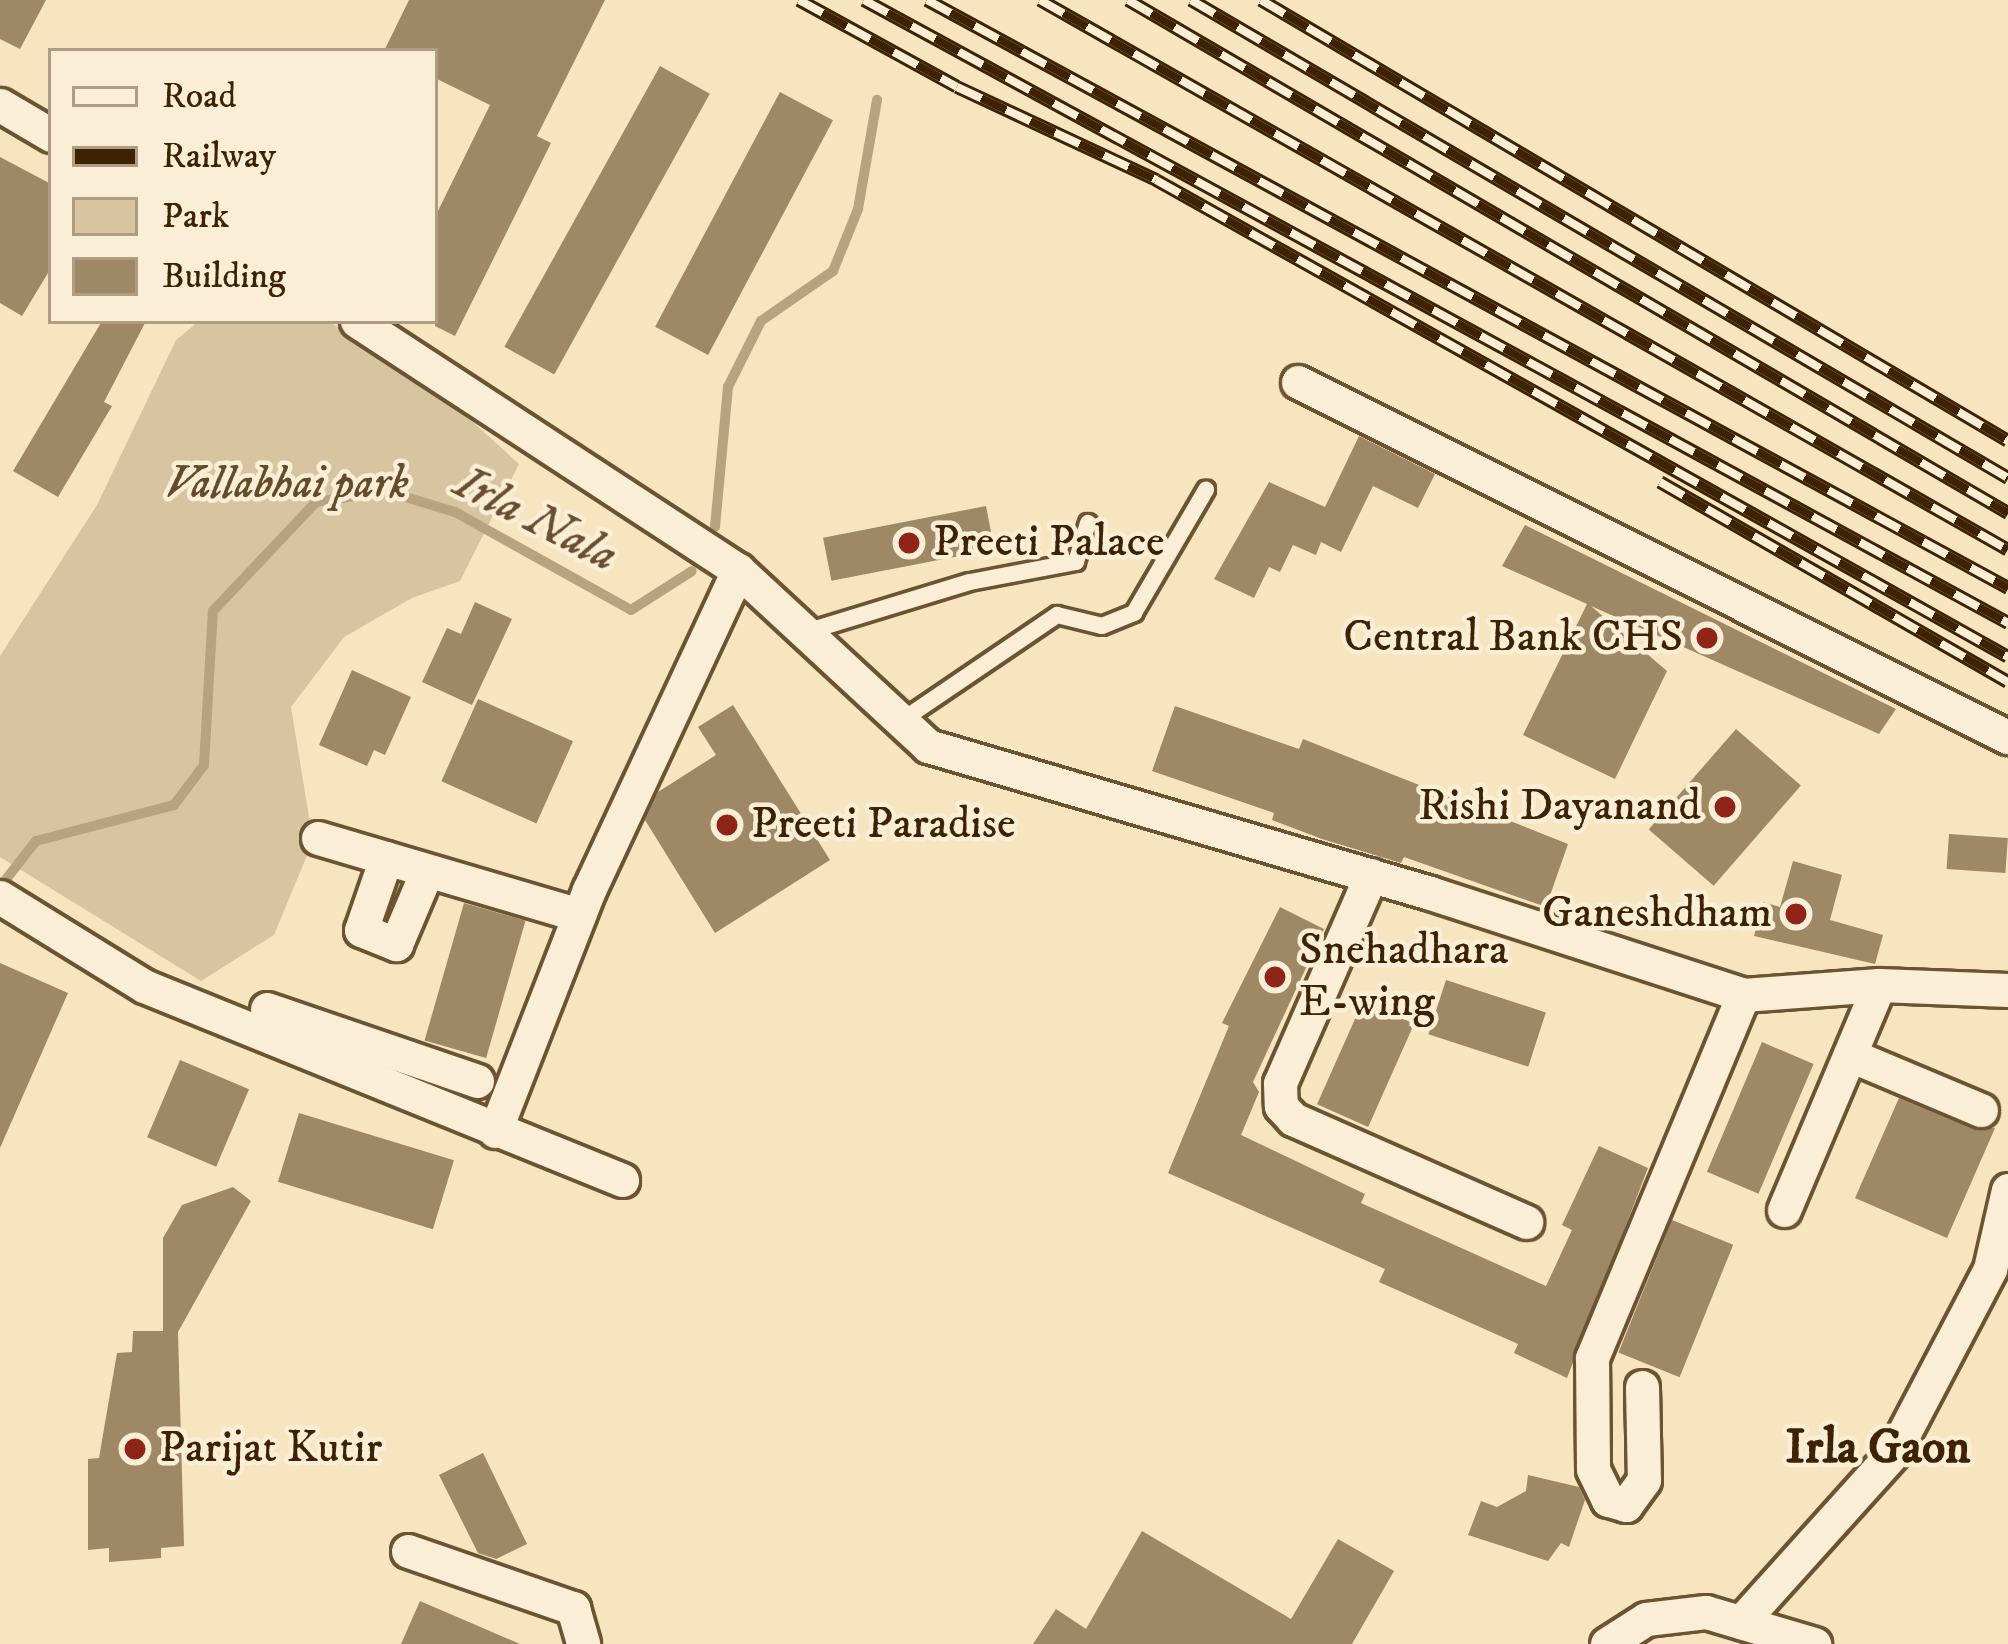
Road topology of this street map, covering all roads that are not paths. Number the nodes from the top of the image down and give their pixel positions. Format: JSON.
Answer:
{"nodes":[{"id":1,"x":0,"y":105,"type":"edge"},
{"id":2,"x":48,"y":133,"type":"edge"},
{"id":3,"x":362,"y":324,"type":"edge"},
{"id":4,"x":1298,"y":382,"type":"dead end"},
{"id":5,"x":1206,"y":490,"type":"dead end"},
{"id":6,"x":1088,"y":523,"type":"dead end"},
{"id":7,"x":738,"y":570,"type":"junction"},
{"id":8,"x":805,"y":632,"type":"junction"},
{"id":9,"x":901,"y":721,"type":"junction"},
{"id":10,"x":2008,"y":737,"type":"edge"},
{"id":11,"x":318,"y":838,"type":"dead end"},
{"id":12,"x":386,"y":858,"type":"junction"},
{"id":13,"x":428,"y":871,"type":"junction"},
{"id":14,"x":1371,"y":875,"type":"junction"},
{"id":15,"x":0,"y":897,"type":"edge"},
{"id":16,"x":579,"y":915,"type":"junction"},
{"id":17,"x":1879,"y":985,"type":"junction"},
{"id":18,"x":2008,"y":990,"type":"edge"},
{"id":19,"x":1744,"y":995,"type":"junction"},
{"id":20,"x":284,"y":1026,"type":"junction"},
{"id":21,"x":1850,"y":1055,"type":"junction"},
{"id":22,"x":440,"y":1069,"type":"junction"},
{"id":23,"x":477,"y":1082,"type":"dead end"},
{"id":24,"x":428,"y":1103,"type":"junction"},
{"id":25,"x":1981,"y":1110,"type":"dead end"},
{"id":26,"x":495,"y":1131,"type":"junction"},
{"id":27,"x":622,"y":1180,"type":"dead end"},
{"id":28,"x":2008,"y":1190,"type":"edge"},
{"id":29,"x":1784,"y":1210,"type":"dead end"},
{"id":30,"x":1526,"y":1222,"type":"dead end"},
{"id":31,"x":1642,"y":1387,"type":"dead end"},
{"id":32,"x":408,"y":1551,"type":"dead end"},
{"id":33,"x":1742,"y":1622,"type":"junction"},
{"id":34,"x":584,"y":1644,"type":"edge"},
{"id":35,"x":1607,"y":1644,"type":"edge"},
{"id":36,"x":1814,"y":1644,"type":"edge"}],
"edges":[{"from":1,"to":2,"type":"street"},
{"from":3,"to":7,"type":"street"},
{"from":4,"to":10,"type":"street"},
{"from":5,"to":9,"type":"lane"},
{"from":6,"to":8,"type":"lane"},
{"from":7,"to":8,"type":"street"},
{"from":7,"to":16,"type":"street"},
{"from":8,"to":9,"type":"street"},
{"from":9,"to":14,"type":"street"},
{"from":11,"to":12,"type":"street"},
{"from":12,"to":13,"type":"street"},
{"from":12,"to":13,"type":"street"},
{"from":13,"to":16,"type":"street"},
{"from":14,"to":19,"type":"street"},
{"from":14,"to":30,"type":"street"},
{"from":15,"to":20,"type":"street"},
{"from":16,"to":26,"type":"street"},
{"from":17,"to":18,"type":"street"},
{"from":17,"to":19,"type":"street"},
{"from":17,"to":21,"type":"street"},
{"from":19,"to":31,"type":"street"},
{"from":20,"to":22,"type":"street"},
{"from":20,"to":24,"type":"street"},
{"from":21,"to":25,"type":"street"},
{"from":21,"to":29,"type":"street"},
{"from":22,"to":23,"type":"street"},
{"from":22,"to":24,"type":"street"},
{"from":24,"to":26,"type":"street"},
{"from":26,"to":27,"type":"street"},
{"from":28,"to":33,"type":"street"},
{"from":32,"to":34,"type":"street"},
{"from":33,"to":35,"type":"street"},
{"from":33,"to":36,"type":"street"}]}
